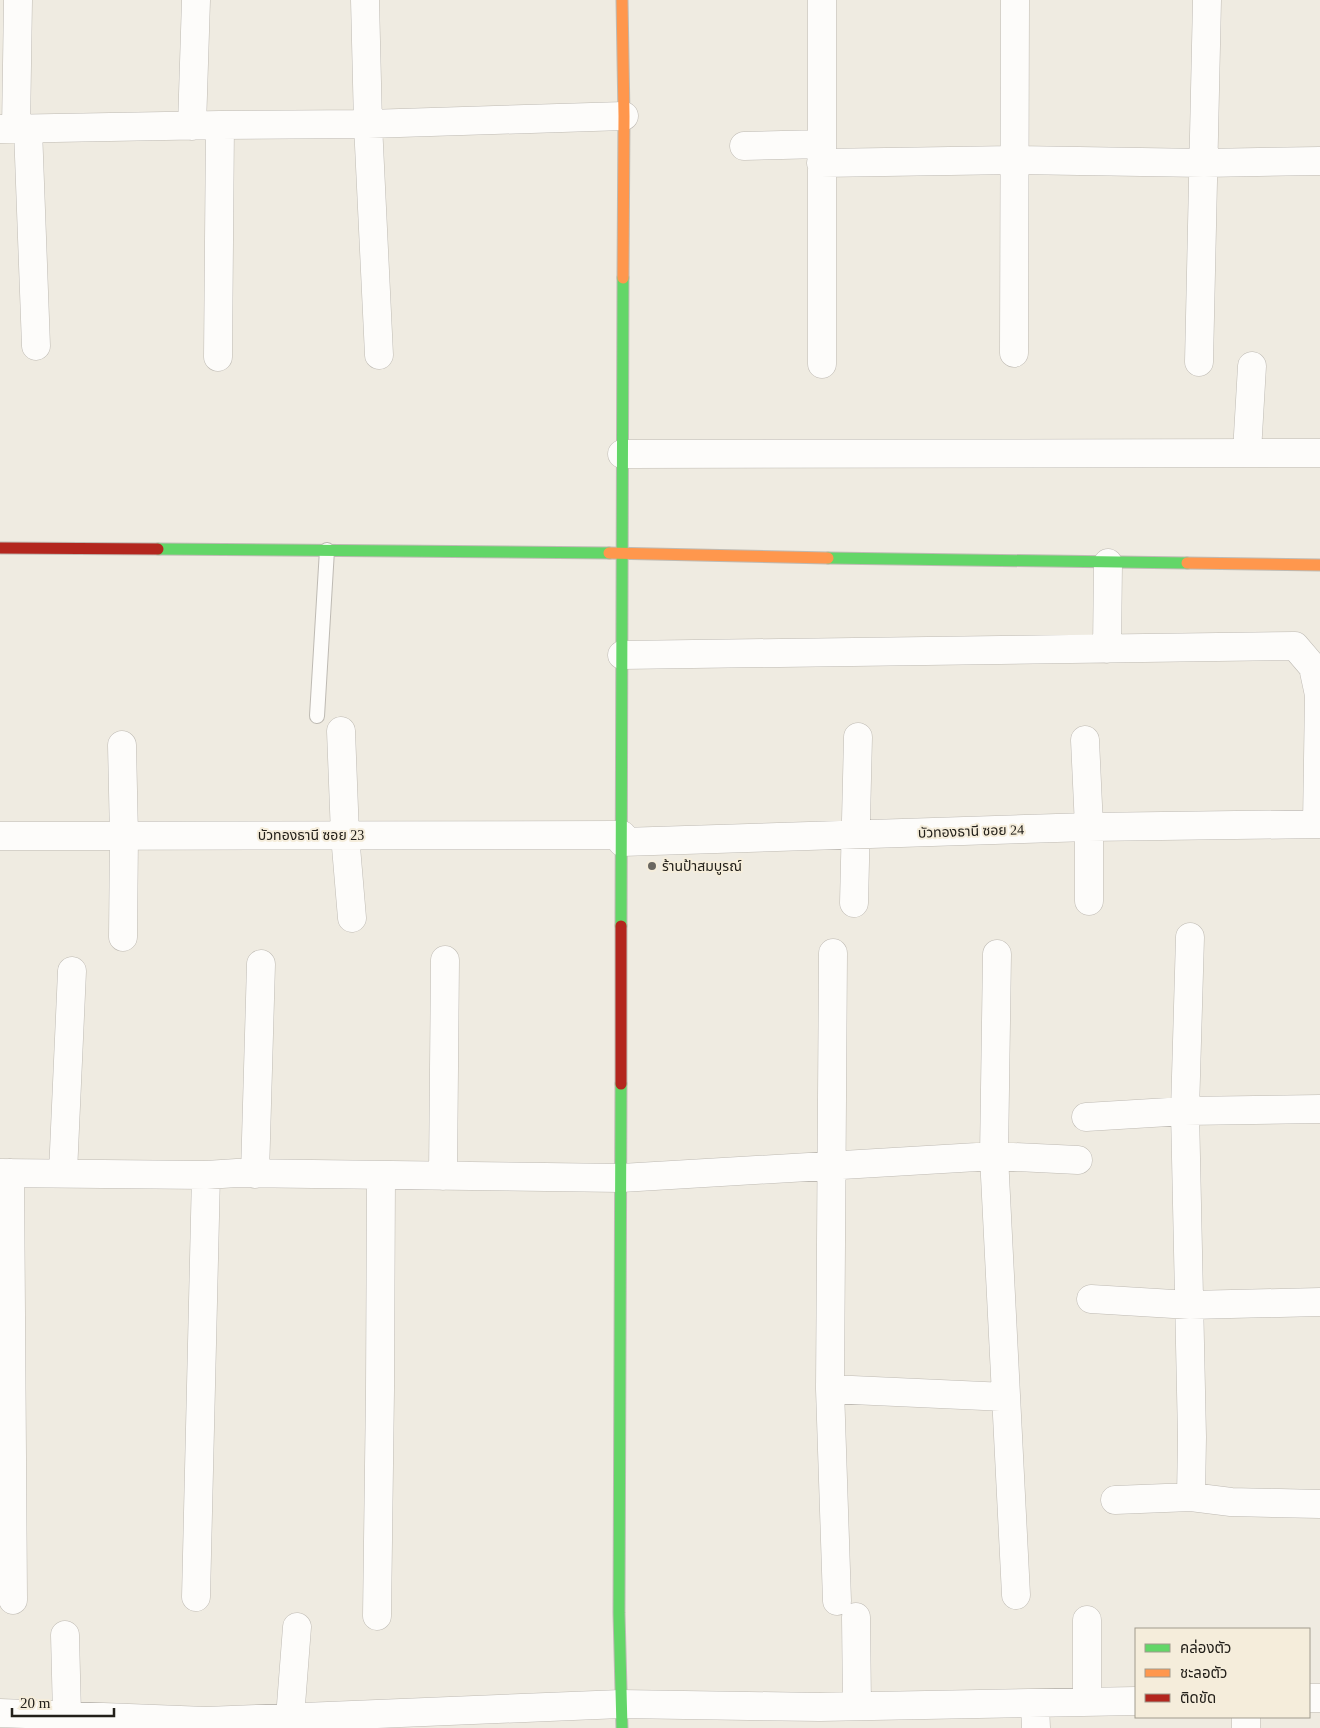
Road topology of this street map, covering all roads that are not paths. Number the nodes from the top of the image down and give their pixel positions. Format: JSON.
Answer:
{"nodes":[{"id":1,"x":18,"y":0,"type":"edge"},
{"id":2,"x":196,"y":0,"type":"edge"},
{"id":3,"x":365,"y":0,"type":"edge"},
{"id":4,"x":622,"y":0,"type":"edge"},
{"id":5,"x":822,"y":0,"type":"edge"},
{"id":6,"x":1015,"y":0,"type":"edge"},
{"id":7,"x":1207,"y":0,"type":"edge"},
{"id":8,"x":624,"y":116,"type":"junction"},
{"id":9,"x":368,"y":124,"type":"junction"},
{"id":10,"x":220,"y":125,"type":"junction"},
{"id":11,"x":192,"y":126,"type":"junction"},
{"id":12,"x":15,"y":129,"type":"edge"},
{"id":13,"x":744,"y":146,"type":"dead end"},
{"id":14,"x":822,"y":154,"type":"junction"},
{"id":15,"x":1014,"y":160,"type":"junction"},
{"id":16,"x":1320,"y":161,"type":"edge"},
{"id":17,"x":1204,"y":163,"type":"junction"},
{"id":18,"x":36,"y":346,"type":"dead end"},
{"id":19,"x":1014,"y":353,"type":"dead end"},
{"id":20,"x":379,"y":354,"type":"dead end"},
{"id":21,"x":218,"y":357,"type":"dead end"},
{"id":22,"x":1199,"y":362,"type":"dead end"},
{"id":23,"x":822,"y":364,"type":"dead end"},
{"id":24,"x":1252,"y":366,"type":"dead end"},
{"id":25,"x":1247,"y":452,"type":"junction"},
{"id":26,"x":1320,"y":453,"type":"edge"},
{"id":27,"x":622,"y":454,"type":"junction"},
{"id":28,"x":0,"y":548,"type":"edge"},
{"id":29,"x":326,"y":550,"type":"junction"},
{"id":30,"x":623,"y":553,"type":"junction"},
{"id":31,"x":1108,"y":563,"type":"junction"},
{"id":32,"x":1320,"y":565,"type":"edge"},
{"id":33,"x":1107,"y":648,"type":"junction"},
{"id":34,"x":622,"y":655,"type":"junction"},
{"id":35,"x":317,"y":716,"type":"dead end"},
{"id":36,"x":341,"y":731,"type":"dead end"},
{"id":37,"x":858,"y":737,"type":"dead end"},
{"id":38,"x":1085,"y":740,"type":"dead end"},
{"id":39,"x":122,"y":744,"type":"dead end"},
{"id":40,"x":1319,"y":824,"type":"edge"},
{"id":41,"x":1089,"y":827,"type":"junction"},
{"id":42,"x":345,"y":835,"type":"junction"},
{"id":43,"x":857,"y":835,"type":"junction"},
{"id":44,"x":0,"y":836,"type":"edge"},
{"id":45,"x":124,"y":836,"type":"junction"},
{"id":46,"x":622,"y":838,"type":"junction"},
{"id":47,"x":1089,"y":901,"type":"dead end"},
{"id":48,"x":854,"y":903,"type":"dead end"},
{"id":49,"x":352,"y":918,"type":"dead end"},
{"id":50,"x":123,"y":937,"type":"dead end"},
{"id":51,"x":1190,"y":937,"type":"dead end"},
{"id":52,"x":833,"y":952,"type":"dead end"},
{"id":53,"x":997,"y":954,"type":"dead end"},
{"id":54,"x":445,"y":960,"type":"dead end"},
{"id":55,"x":261,"y":964,"type":"dead end"},
{"id":56,"x":72,"y":971,"type":"dead end"},
{"id":57,"x":1320,"y":1109,"type":"edge"},
{"id":58,"x":1185,"y":1111,"type":"junction"},
{"id":59,"x":1086,"y":1117,"type":"dead end"},
{"id":60,"x":994,"y":1156,"type":"junction"},
{"id":61,"x":1078,"y":1160,"type":"dead end"},
{"id":62,"x":832,"y":1166,"type":"junction"},
{"id":63,"x":5,"y":1173,"type":"edge"},
{"id":64,"x":63,"y":1173,"type":"junction"},
{"id":65,"x":255,"y":1174,"type":"junction"},
{"id":66,"x":206,"y":1175,"type":"junction"},
{"id":67,"x":381,"y":1176,"type":"junction"},
{"id":68,"x":443,"y":1176,"type":"junction"},
{"id":69,"x":621,"y":1178,"type":"junction"},
{"id":70,"x":1091,"y":1299,"type":"dead end"},
{"id":71,"x":1320,"y":1302,"type":"edge"},
{"id":72,"x":1190,"y":1305,"type":"junction"},
{"id":73,"x":830,"y":1389,"type":"junction"},
{"id":74,"x":1006,"y":1397,"type":"junction"},
{"id":75,"x":1191,"y":1497,"type":"junction"},
{"id":76,"x":1115,"y":1500,"type":"dead end"},
{"id":77,"x":1320,"y":1504,"type":"edge"},
{"id":78,"x":1016,"y":1595,"type":"dead end"},
{"id":79,"x":196,"y":1597,"type":"dead end"},
{"id":80,"x":13,"y":1600,"type":"dead end"},
{"id":81,"x":377,"y":1616,"type":"dead end"},
{"id":82,"x":1087,"y":1620,"type":"dead end"},
{"id":83,"x":296,"y":1627,"type":"dead end"},
{"id":84,"x":65,"y":1635,"type":"dead end"},
{"id":85,"x":1135,"y":1701,"type":"edge"},
{"id":86,"x":1087,"y":1702,"type":"junction"},
{"id":87,"x":857,"y":1706,"type":"junction"},
{"id":88,"x":67,"y":1715,"type":"junction"},
{"id":89,"x":621,"y":1716,"type":"edge"},
{"id":90,"x":1036,"y":1716,"type":"edge"},
{"id":91,"x":15,"y":1718,"type":"edge"},
{"id":92,"x":290,"y":1718,"type":"junction"},
{"id":93,"x":820,"y":1718,"type":"edge"},
{"id":94,"x":392,"y":1721,"type":"edge"},
{"id":95,"x":206,"y":1725,"type":"edge"}],
"edges":[{"from":1,"to":12,"type":"street"},
{"from":2,"to":11,"type":"street"},
{"from":3,"to":9,"type":"street"},
{"from":4,"to":8,"type":"street"},
{"from":5,"to":14,"type":"street"},
{"from":6,"to":15,"type":"street"},
{"from":7,"to":17,"type":"street"},
{"from":8,"to":9,"type":"street"},
{"from":8,"to":27,"type":"street"},
{"from":9,"to":10,"type":"street"},
{"from":9,"to":20,"type":"street"},
{"from":10,"to":11,"type":"street"},
{"from":10,"to":21,"type":"street"},
{"from":11,"to":12,"type":"street"},
{"from":12,"to":18,"type":"street"},
{"from":13,"to":14,"type":"street"},
{"from":14,"to":15,"type":"street"},
{"from":14,"to":23,"type":"street"},
{"from":15,"to":17,"type":"street"},
{"from":15,"to":19,"type":"street"},
{"from":16,"to":17,"type":"street"},
{"from":17,"to":22,"type":"street"},
{"from":24,"to":25,"type":"street"},
{"from":25,"to":26,"type":"street"},
{"from":25,"to":27,"type":"street"},
{"from":27,"to":30,"type":"street"},
{"from":28,"to":29,"type":"street"},
{"from":29,"to":30,"type":"street"},
{"from":29,"to":35,"type":"lane"},
{"from":30,"to":31,"type":"street"},
{"from":30,"to":34,"type":"street"},
{"from":31,"to":32,"type":"street"},
{"from":31,"to":33,"type":"street"},
{"from":33,"to":34,"type":"street"},
{"from":33,"to":40,"type":"street"},
{"from":34,"to":46,"type":"street"},
{"from":36,"to":42,"type":"street"},
{"from":37,"to":43,"type":"street"},
{"from":38,"to":41,"type":"street"},
{"from":39,"to":45,"type":"street"},
{"from":40,"to":41,"type":"street","name":"บัวทองธานี ซอย 24"},
{"from":41,"to":43,"type":"street","name":"บัวทองธานี ซอย 24"},
{"from":41,"to":47,"type":"street"},
{"from":42,"to":45,"type":"street","name":"บัวทองธานี ซอย 23"},
{"from":42,"to":46,"type":"street","name":"บัวทองธานี ซอย 23"},
{"from":42,"to":49,"type":"street"},
{"from":43,"to":46,"type":"street","name":"บัวทองธานี ซอย 24"},
{"from":43,"to":48,"type":"street"},
{"from":44,"to":45,"type":"street","name":"บัวทองธานี ซอย 23"},
{"from":45,"to":50,"type":"street"},
{"from":46,"to":69,"type":"street"},
{"from":51,"to":58,"type":"street"},
{"from":52,"to":62,"type":"street"},
{"from":53,"to":60,"type":"street"},
{"from":54,"to":68,"type":"street"},
{"from":55,"to":65,"type":"street"},
{"from":56,"to":64,"type":"street"},
{"from":57,"to":58,"type":"street"},
{"from":58,"to":59,"type":"street"},
{"from":58,"to":72,"type":"street"},
{"from":60,"to":61,"type":"street"},
{"from":60,"to":62,"type":"street"},
{"from":60,"to":74,"type":"street"},
{"from":62,"to":69,"type":"street"},
{"from":62,"to":73,"type":"street"},
{"from":63,"to":64,"type":"street"},
{"from":63,"to":80,"type":"street"},
{"from":64,"to":66,"type":"street"},
{"from":65,"to":66,"type":"street"},
{"from":65,"to":67,"type":"street"},
{"from":66,"to":79,"type":"street"},
{"from":67,"to":68,"type":"street"},
{"from":67,"to":81,"type":"street"},
{"from":68,"to":69,"type":"street"},
{"from":69,"to":89,"type":"street"},
{"from":70,"to":72,"type":"street"},
{"from":71,"to":72,"type":"street"},
{"from":72,"to":75,"type":"street"},
{"from":73,"to":74,"type":"street"},
{"from":73,"to":87,"type":"street"},
{"from":74,"to":78,"type":"street"},
{"from":75,"to":76,"type":"street"},
{"from":75,"to":77,"type":"street"},
{"from":82,"to":86,"type":"street"},
{"from":83,"to":92,"type":"street"},
{"from":84,"to":88,"type":"street"},
{"from":85,"to":86,"type":"street"},
{"from":86,"to":90,"type":"street"},
{"from":87,"to":90,"type":"street"},
{"from":87,"to":93,"type":"street"},
{"from":88,"to":91,"type":"street"},
{"from":88,"to":95,"type":"street"},
{"from":89,"to":93,"type":"street"},
{"from":89,"to":94,"type":"street"},
{"from":92,"to":94,"type":"street"},
{"from":92,"to":95,"type":"street"}]}
